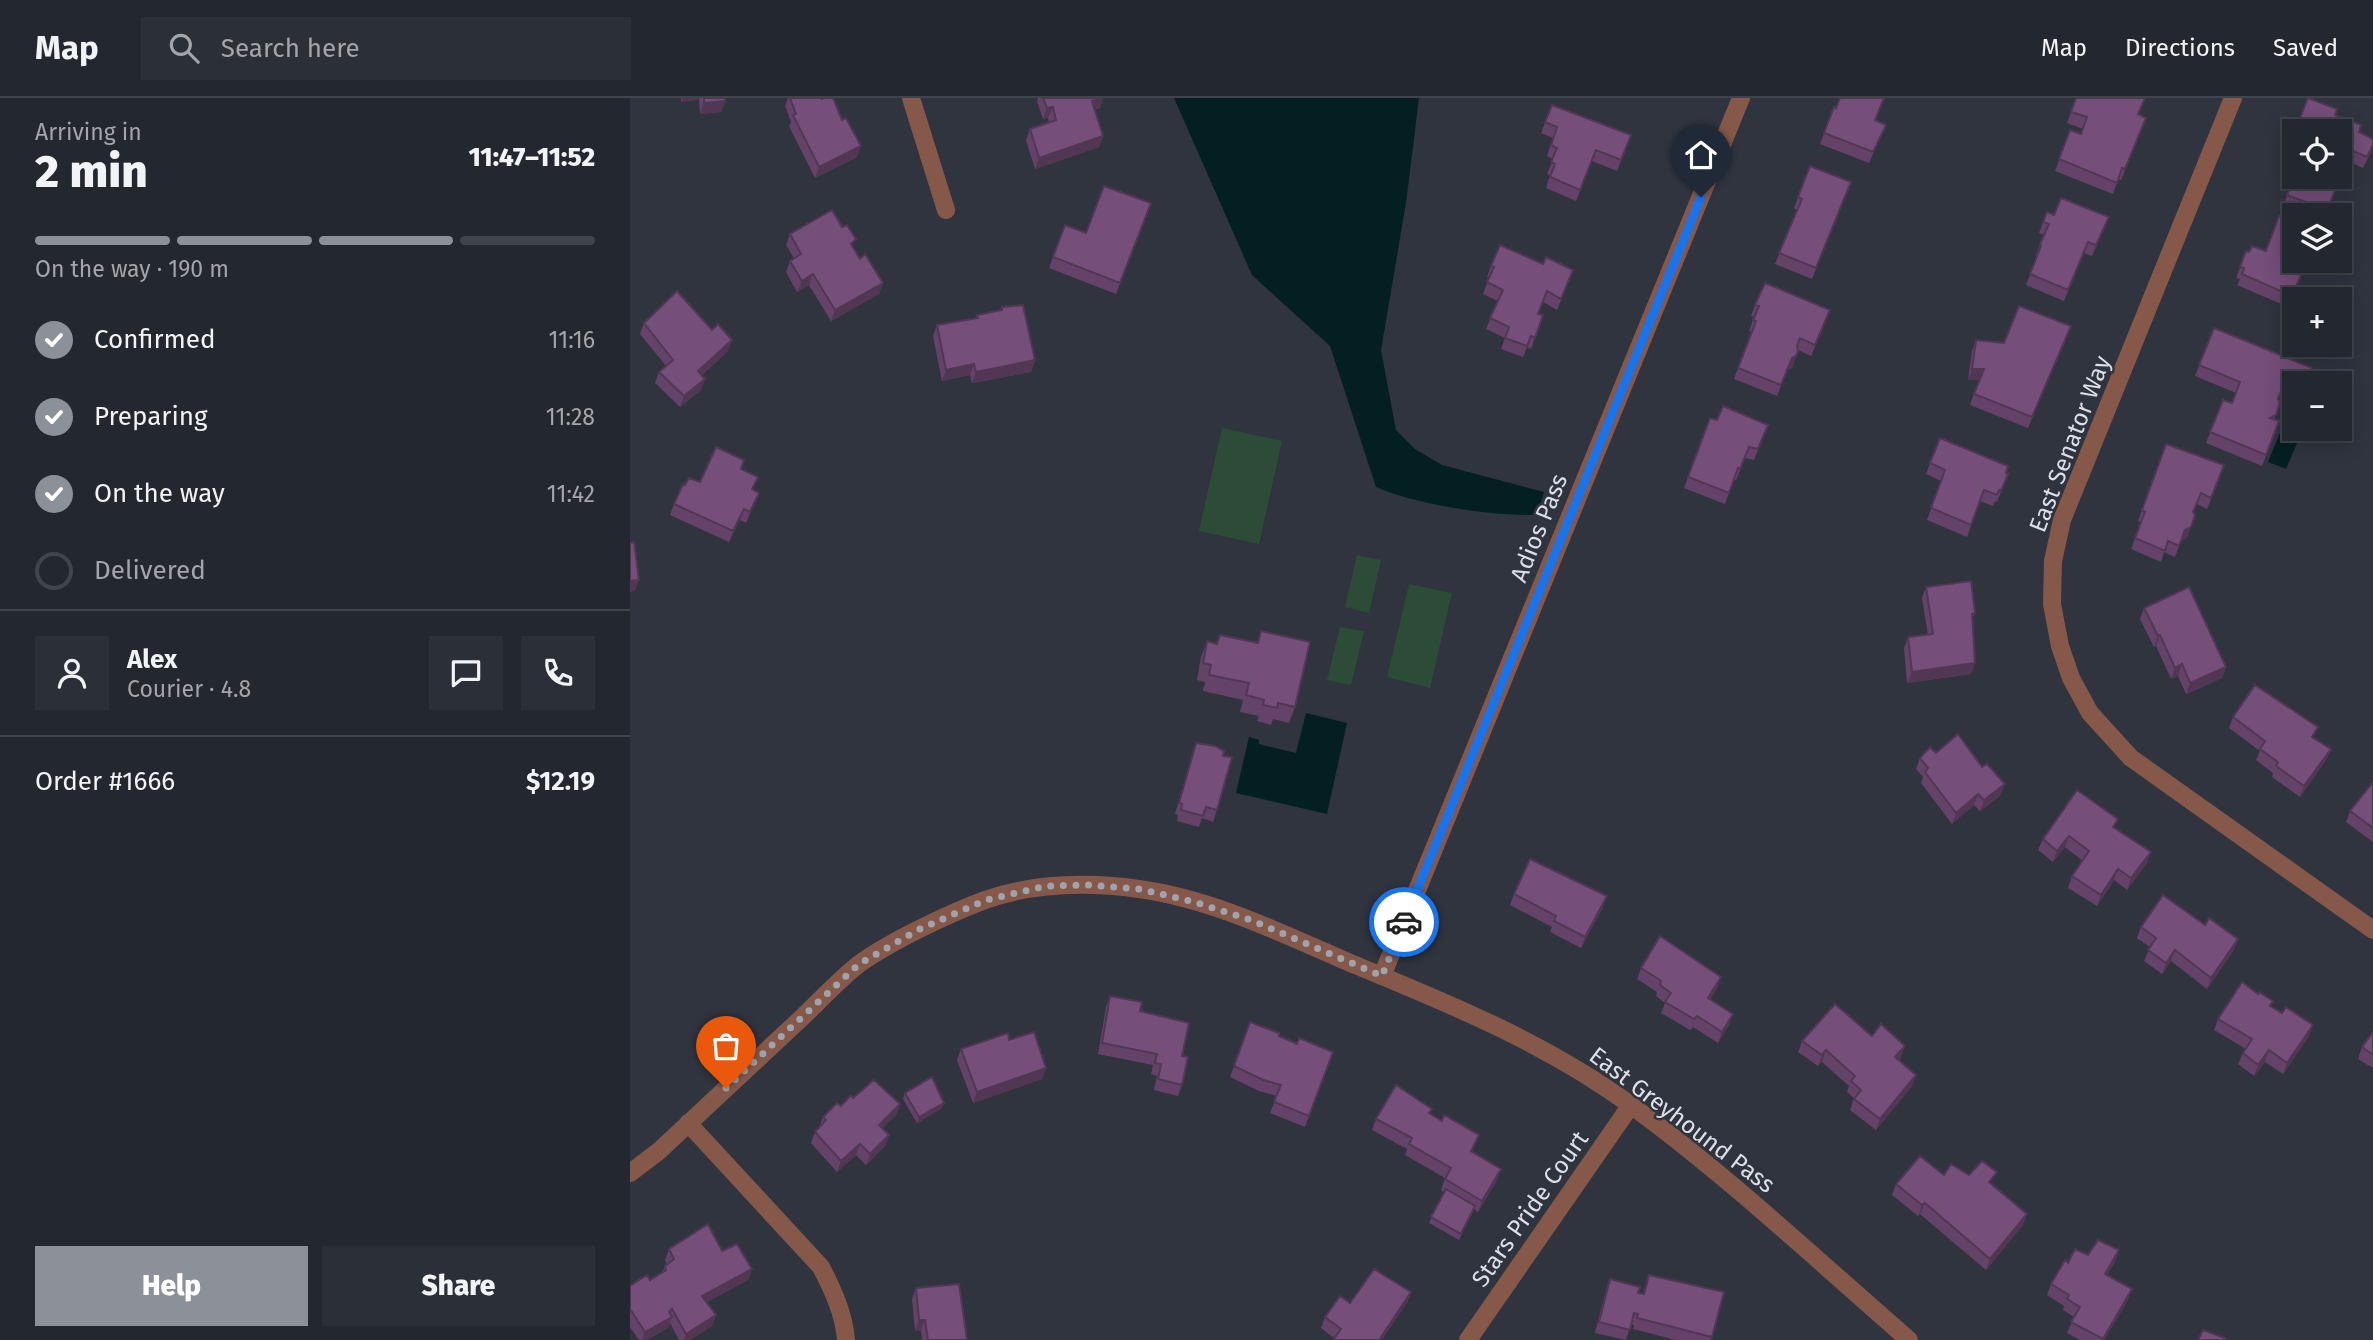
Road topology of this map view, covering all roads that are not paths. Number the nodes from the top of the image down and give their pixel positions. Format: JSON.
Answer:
{"nodes":[{"id":1,"x":911,"y":98,"type":"edge"},
{"id":2,"x":1741,"y":98,"type":"edge"},
{"id":3,"x":2233,"y":98,"type":"edge"},
{"id":4,"x":946,"y":210,"type":"dead end"},
{"id":5,"x":2373,"y":930,"type":"edge"},
{"id":6,"x":1382,"y":976,"type":"junction"},
{"id":7,"x":1631,"y":1105,"type":"junction"},
{"id":8,"x":688,"y":1123,"type":"junction"},
{"id":9,"x":630,"y":1172,"type":"edge"},
{"id":10,"x":846,"y":1340,"type":"edge"},
{"id":11,"x":1468,"y":1340,"type":"edge"},
{"id":12,"x":1909,"y":1340,"type":"edge"}],
"edges":[{"from":1,"to":4,"type":"street"},
{"from":2,"to":6,"type":"street","name":"Adios Pass"},
{"from":3,"to":5,"type":"street","name":"East Senator Way"},
{"from":6,"to":7,"type":"street","name":"East Greyhound Pass"},
{"from":6,"to":8,"type":"street","name":"East Greyhound Pass"},
{"from":7,"to":11,"type":"street","name":"Stars Pride Court"},
{"from":7,"to":12,"type":"street","name":"East Greyhound Pass"},
{"from":8,"to":9,"type":"street","name":"East Greyhound Pass"},
{"from":8,"to":10,"type":"street"}]}
